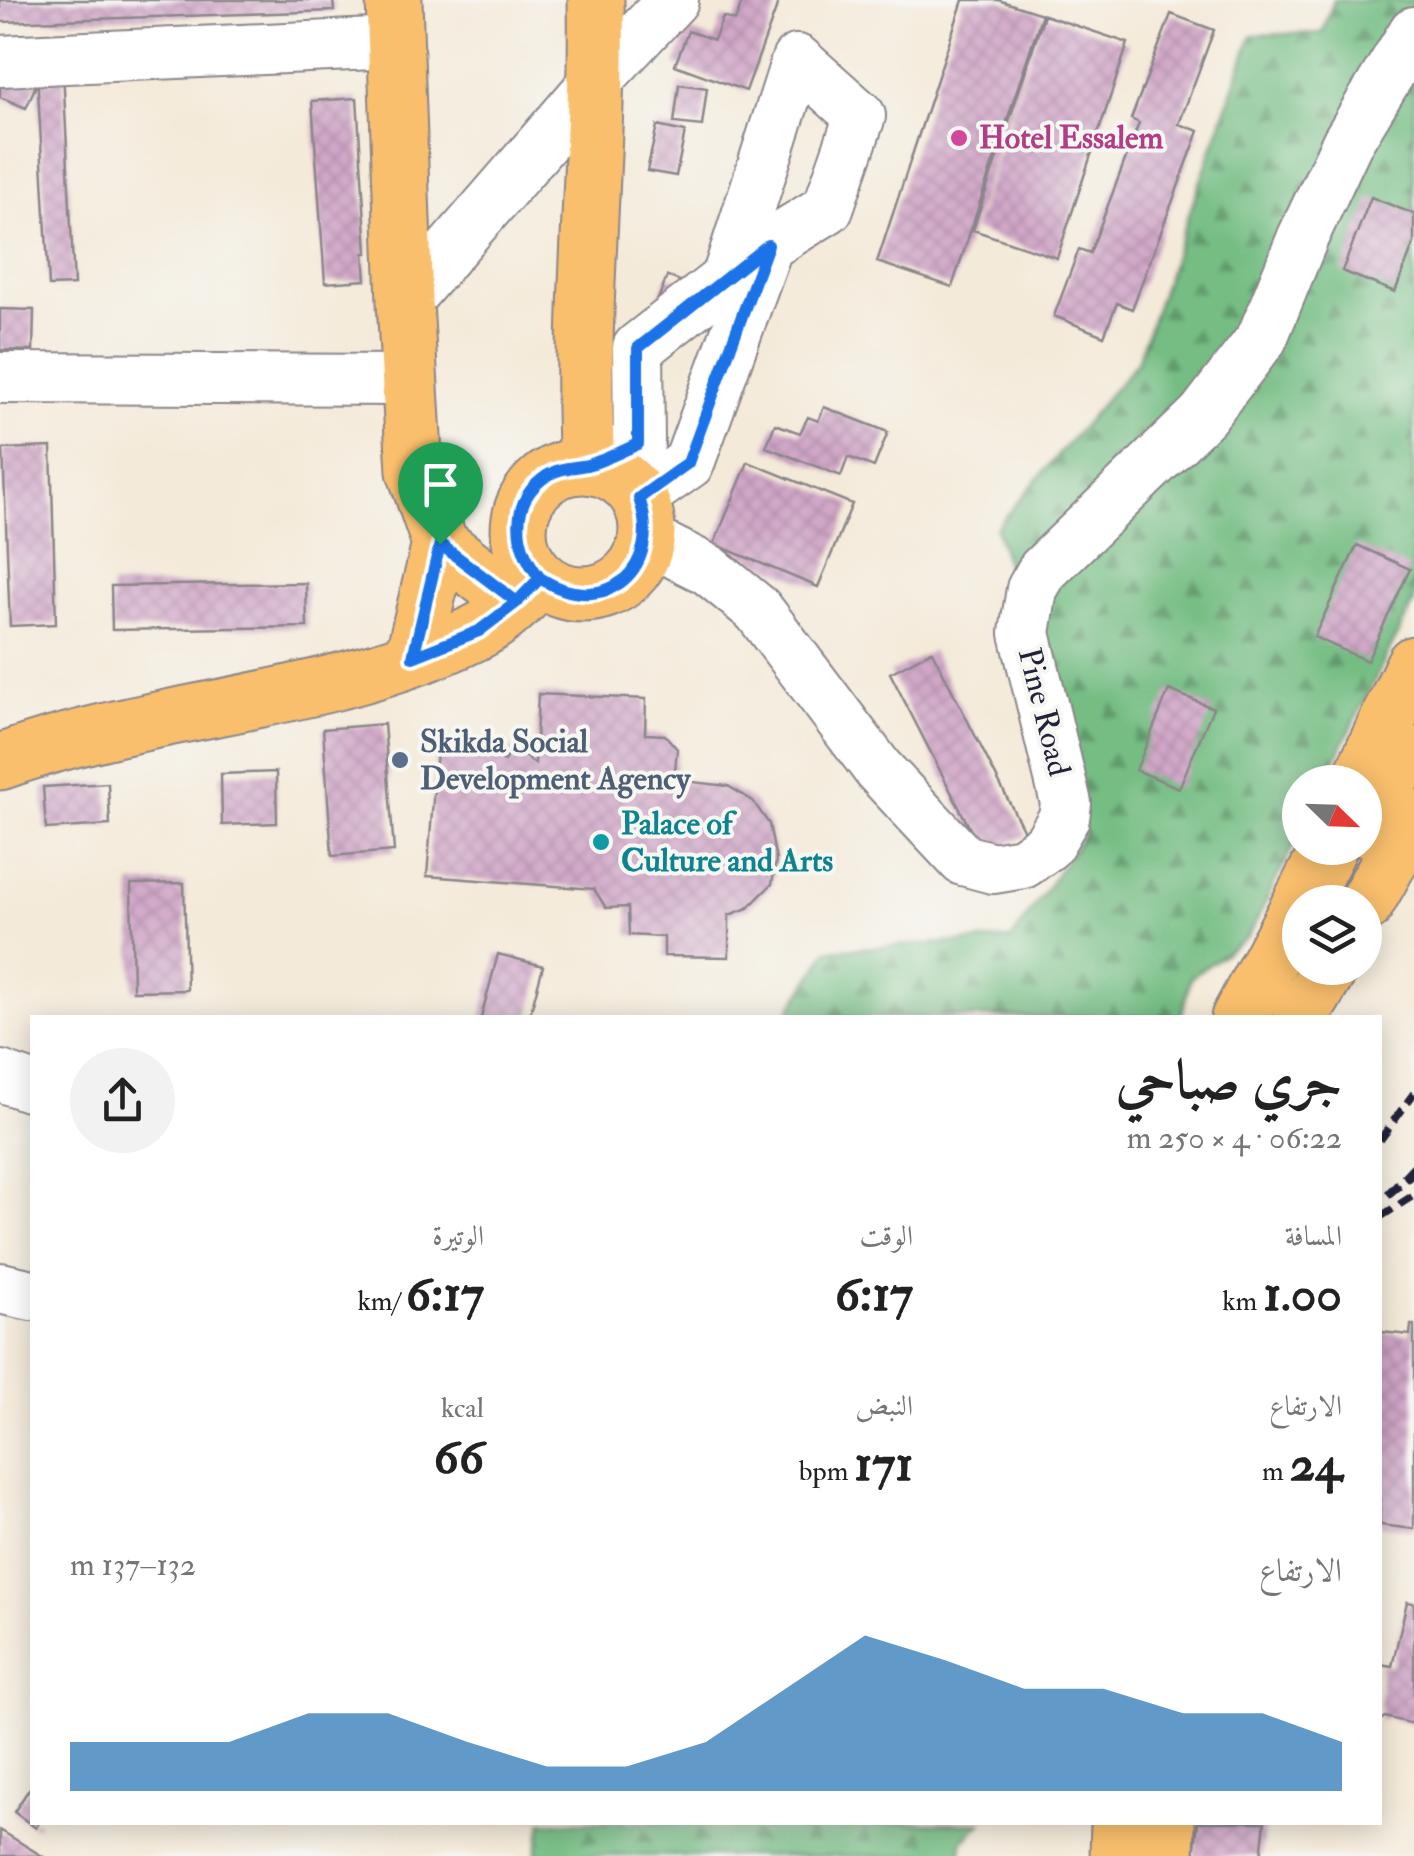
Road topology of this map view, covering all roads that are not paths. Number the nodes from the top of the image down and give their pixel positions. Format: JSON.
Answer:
{"nodes":[{"id":1,"x":596,"y":0,"type":"edge"},
{"id":2,"x":673,"y":0,"type":"edge"},
{"id":3,"x":395,"y":22,"type":"edge"},
{"id":4,"x":1414,"y":32,"type":"edge"},
{"id":5,"x":0,"y":62,"type":"edge"},
{"id":6,"x":598,"y":80,"type":"junction"},
{"id":7,"x":768,"y":245,"type":"junction"},
{"id":8,"x":728,"y":278,"type":"junction"},
{"id":9,"x":405,"y":302,"type":"junction"},
{"id":10,"x":0,"y":378,"type":"edge"},
{"id":11,"x":409,"y":380,"type":"junction"},
{"id":12,"x":587,"y":465,"type":"junction"},
{"id":13,"x":643,"y":518,"type":"junction"},
{"id":14,"x":440,"y":544,"type":"junction"},
{"id":15,"x":529,"y":590,"type":"junction"},
{"id":16,"x":413,"y":657,"type":"junction"},
{"id":17,"x":1414,"y":664,"type":"edge"},
{"id":18,"x":1414,"y":736,"type":"edge"},
{"id":19,"x":0,"y":762,"type":"edge"},
{"id":20,"x":1367,"y":765,"type":"edge"},
{"id":21,"x":1401,"y":821,"type":"edge"},
{"id":22,"x":1374,"y":885,"type":"edge"},
{"id":23,"x":1282,"y":937,"type":"edge"},
{"id":24,"x":1282,"y":970,"type":"edge"},
{"id":25,"x":1320,"y":985,"type":"edge"},
{"id":26,"x":1240,"y":1015,"type":"edge"},
{"id":27,"x":1302,"y":1015,"type":"edge"},
{"id":28,"x":0,"y":1076,"type":"edge"},
{"id":29,"x":30,"y":1087,"type":"edge"},
{"id":30,"x":0,"y":1288,"type":"edge"},
{"id":31,"x":30,"y":1295,"type":"edge"},
{"id":32,"x":1119,"y":1825,"type":"edge"},
{"id":33,"x":1167,"y":1825,"type":"edge"},
{"id":34,"x":1118,"y":1856,"type":"edge"},
{"id":35,"x":1166,"y":1856,"type":"edge"}],
"edges":[{"from":1,"to":6,"type":"main road"},
{"from":2,"to":6,"type":"street"},
{"from":3,"to":5,"type":"street"},
{"from":3,"to":9,"type":"main road"},
{"from":4,"to":13,"type":"street","name":"Pine Road"},
{"from":6,"to":9,"type":"street"},
{"from":6,"to":12,"type":"main road"},
{"from":7,"to":8,"type":"street"},
{"from":7,"to":8,"type":"street"},
{"from":7,"to":13,"type":"street"},
{"from":8,"to":12,"type":"street"},
{"from":9,"to":11,"type":"main road"},
{"from":10,"to":11,"type":"street"},
{"from":11,"to":14,"type":"main road"},
{"from":12,"to":13,"type":"main road"},
{"from":12,"to":15,"type":"main road"},
{"from":13,"to":15,"type":"main road"},
{"from":14,"to":15,"type":"main road"},
{"from":14,"to":16,"type":"main road"},
{"from":15,"to":16,"type":"main road"},
{"from":16,"to":19,"type":"main road"},
{"from":17,"to":20,"type":"main road"},
{"from":18,"to":21,"type":"main road"},
{"from":21,"to":22,"type":"main road"},
{"from":23,"to":26,"type":"main road"},
{"from":24,"to":26,"type":"main road"},
{"from":25,"to":27,"type":"main road"},
{"from":28,"to":29,"type":"street"},
{"from":30,"to":31,"type":"street"},
{"from":32,"to":34,"type":"main road"},
{"from":33,"to":35,"type":"main road"}]}
